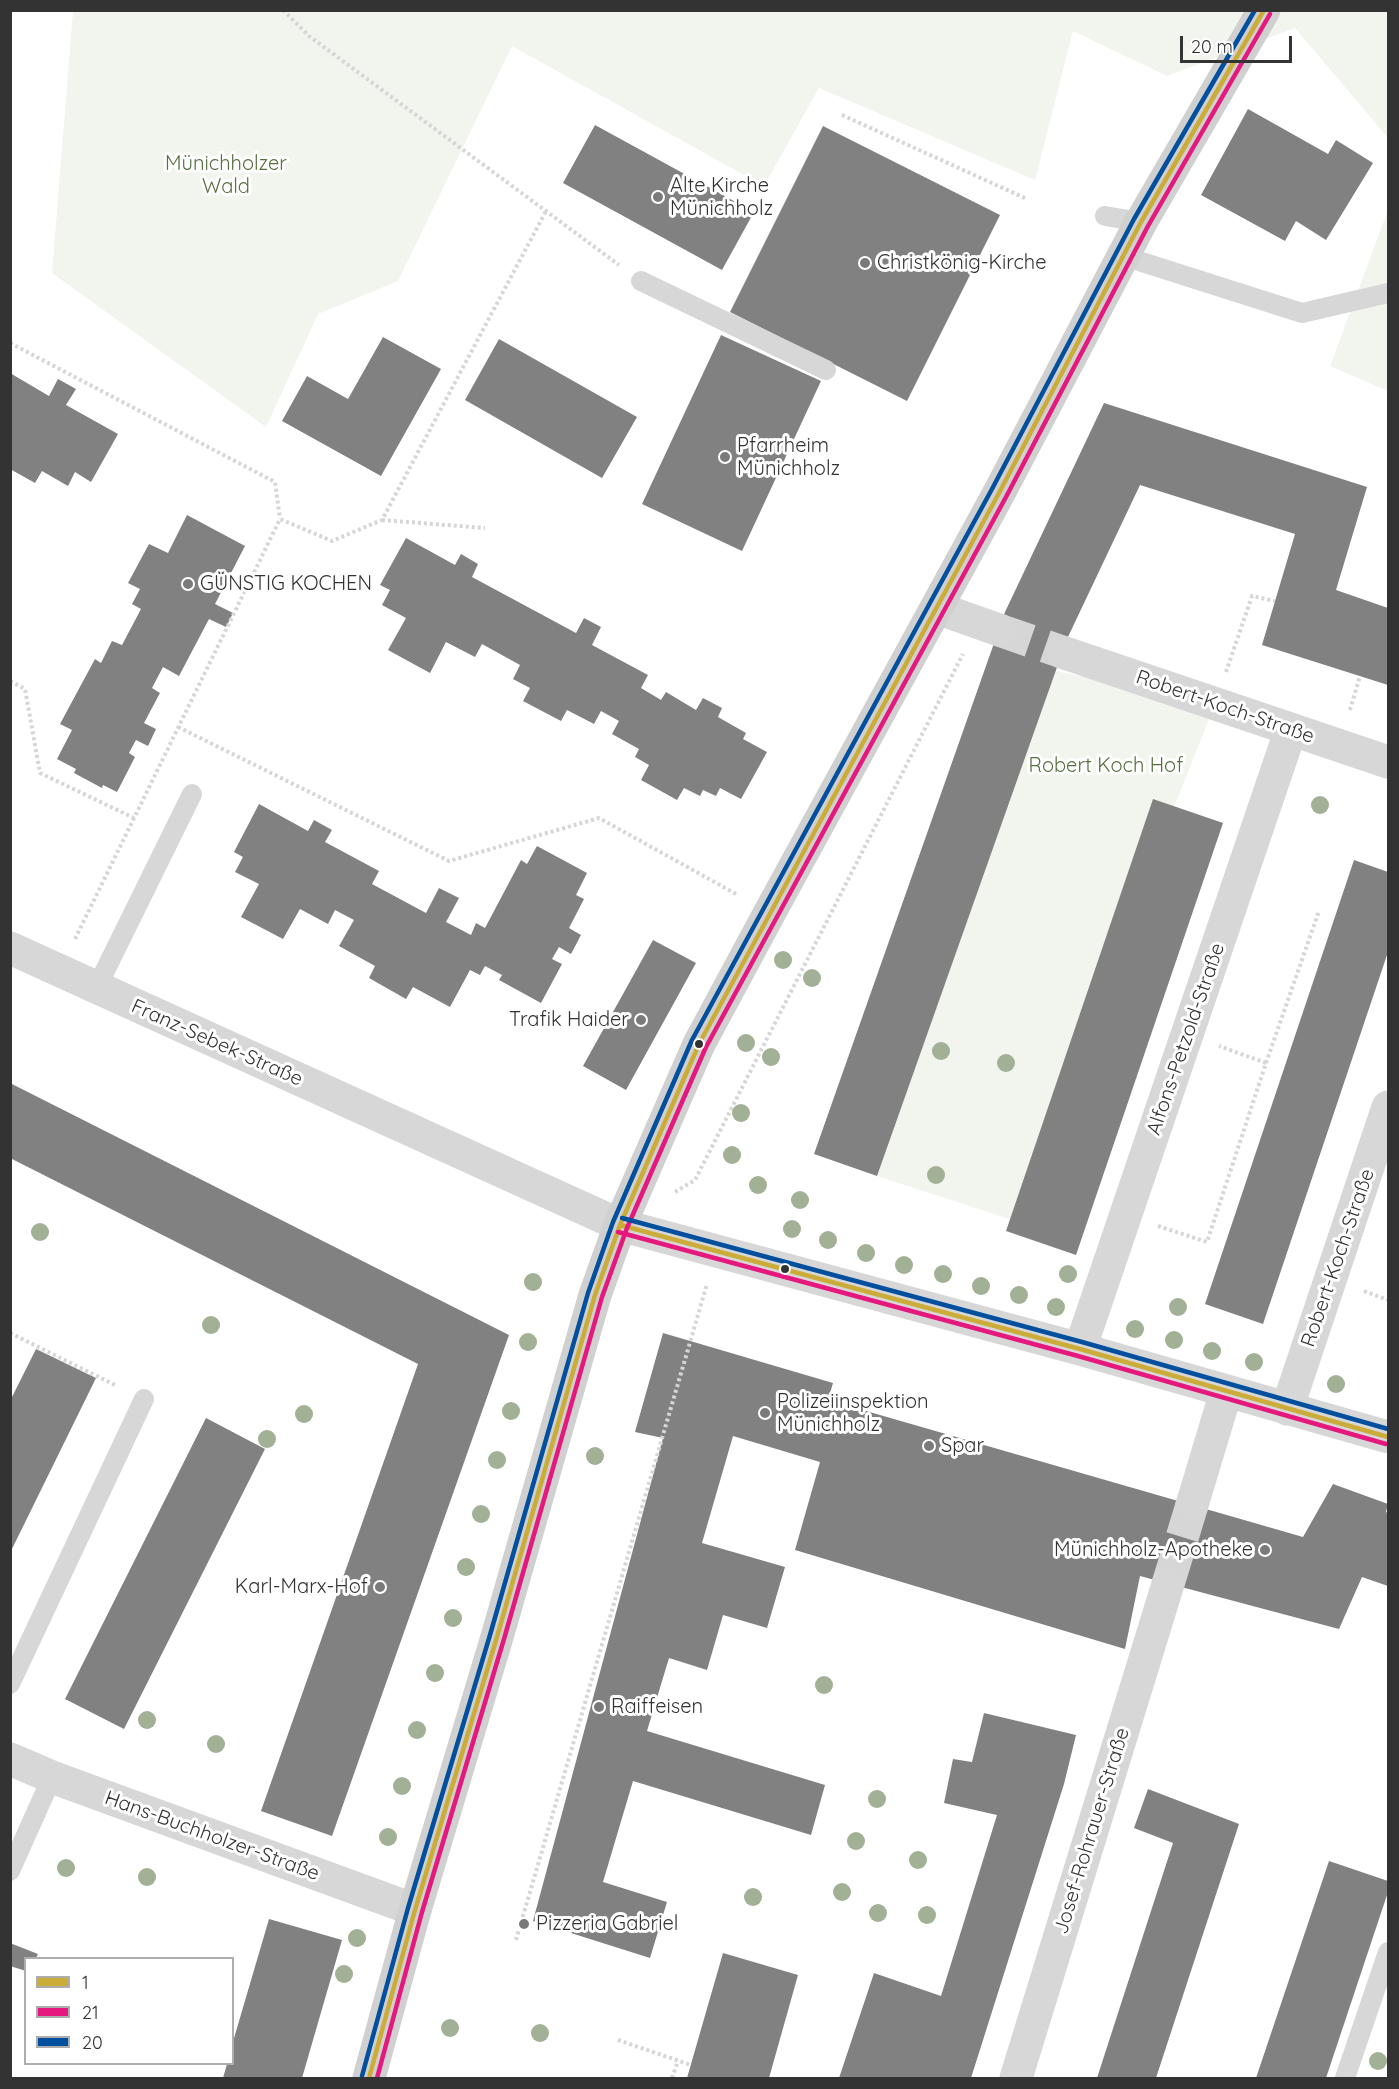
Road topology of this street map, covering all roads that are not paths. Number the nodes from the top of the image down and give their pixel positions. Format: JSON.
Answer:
{"nodes":[{"id":1,"x":1264,"y":10,"type":"edge"},
{"id":2,"x":1105,"y":216,"type":"dead end"},
{"id":3,"x":1141,"y":222,"type":"junction"},
{"id":4,"x":1123,"y":256,"type":"junction"},
{"id":5,"x":641,"y":281,"type":"road end"},
{"id":6,"x":1389,"y":293,"type":"edge"},
{"id":7,"x":826,"y":370,"type":"dead end"},
{"id":8,"x":937,"y":608,"type":"junction"},
{"id":9,"x":999,"y":630,"type":"tunnel mouth"},
{"id":10,"x":1062,"y":652,"type":"tunnel mouth"},
{"id":11,"x":1291,"y":729,"type":"junction"},
{"id":12,"x":1389,"y":762,"type":"edge"},
{"id":13,"x":192,"y":794,"type":"dead end"},
{"id":14,"x":10,"y":948,"type":"edge"},
{"id":15,"x":96,"y":989,"type":"junction"},
{"id":16,"x":1389,"y":1107,"type":"edge"},
{"id":17,"x":620,"y":1225,"type":"junction"},
{"id":18,"x":1080,"y":1349,"type":"junction"},
{"id":19,"x":1226,"y":1392,"type":"junction"},
{"id":20,"x":144,"y":1399,"type":"road end"},
{"id":21,"x":1287,"y":1409,"type":"junction"},
{"id":22,"x":1389,"y":1437,"type":"edge"},
{"id":23,"x":1192,"y":1505,"type":"tunnel mouth"},
{"id":24,"x":1168,"y":1584,"type":"tunnel mouth"},
{"id":25,"x":10,"y":1684,"type":"edge"},
{"id":26,"x":10,"y":1759,"type":"edge"},
{"id":27,"x":52,"y":1777,"type":"junction"},
{"id":28,"x":10,"y":1871,"type":"edge"},
{"id":29,"x":415,"y":1910,"type":"junction"},
{"id":30,"x":1389,"y":1952,"type":"edge"},
{"id":31,"x":369,"y":2079,"type":"edge"},
{"id":32,"x":1016,"y":2079,"type":"edge"},
{"id":33,"x":1345,"y":2079,"type":"edge"}],
"edges":[{"from":1,"to":3,"type":"street"},
{"from":2,"to":3,"type":"lane"},
{"from":3,"to":4,"type":"street"},
{"from":4,"to":6,"type":"lane"},
{"from":4,"to":8,"type":"street"},
{"from":5,"to":7,"type":"lane"},
{"from":8,"to":9,"type":"street"},
{"from":8,"to":17,"type":"street"},
{"from":10,"to":11,"type":"street","name":"Robert-Koch-Straße"},
{"from":11,"to":12,"type":"street","name":"Robert-Koch-Straße"},
{"from":11,"to":18,"type":"street","name":"Alfons-Petzold-Straße"},
{"from":13,"to":15,"type":"lane"},
{"from":14,"to":15,"type":"street","name":"Franz-Sebek-Straße"},
{"from":15,"to":17,"type":"street","name":"Franz-Sebek-Straße"},
{"from":16,"to":21,"type":"street","name":"Robert-Koch-Straße"},
{"from":17,"to":18,"type":"street","name":"Franz-Sebek-Straße"},
{"from":17,"to":29,"type":"street"},
{"from":18,"to":19,"type":"street","name":"Franz-Sebek-Straße"},
{"from":19,"to":21,"type":"street","name":"Franz-Sebek-Straße"},
{"from":19,"to":23,"type":"street"},
{"from":20,"to":25,"type":"lane"},
{"from":21,"to":22,"type":"street","name":"Franz-Sebek-Straße"},
{"from":24,"to":32,"type":"street","name":"Josef-Rohrauer-Straße"},
{"from":26,"to":27,"type":"street","name":"Hans-Buchholzer-Straße"},
{"from":27,"to":28,"type":"lane"},
{"from":27,"to":29,"type":"street","name":"Hans-Buchholzer-Straße"},
{"from":29,"to":31,"type":"street"},
{"from":30,"to":33,"type":"lane"}]}
